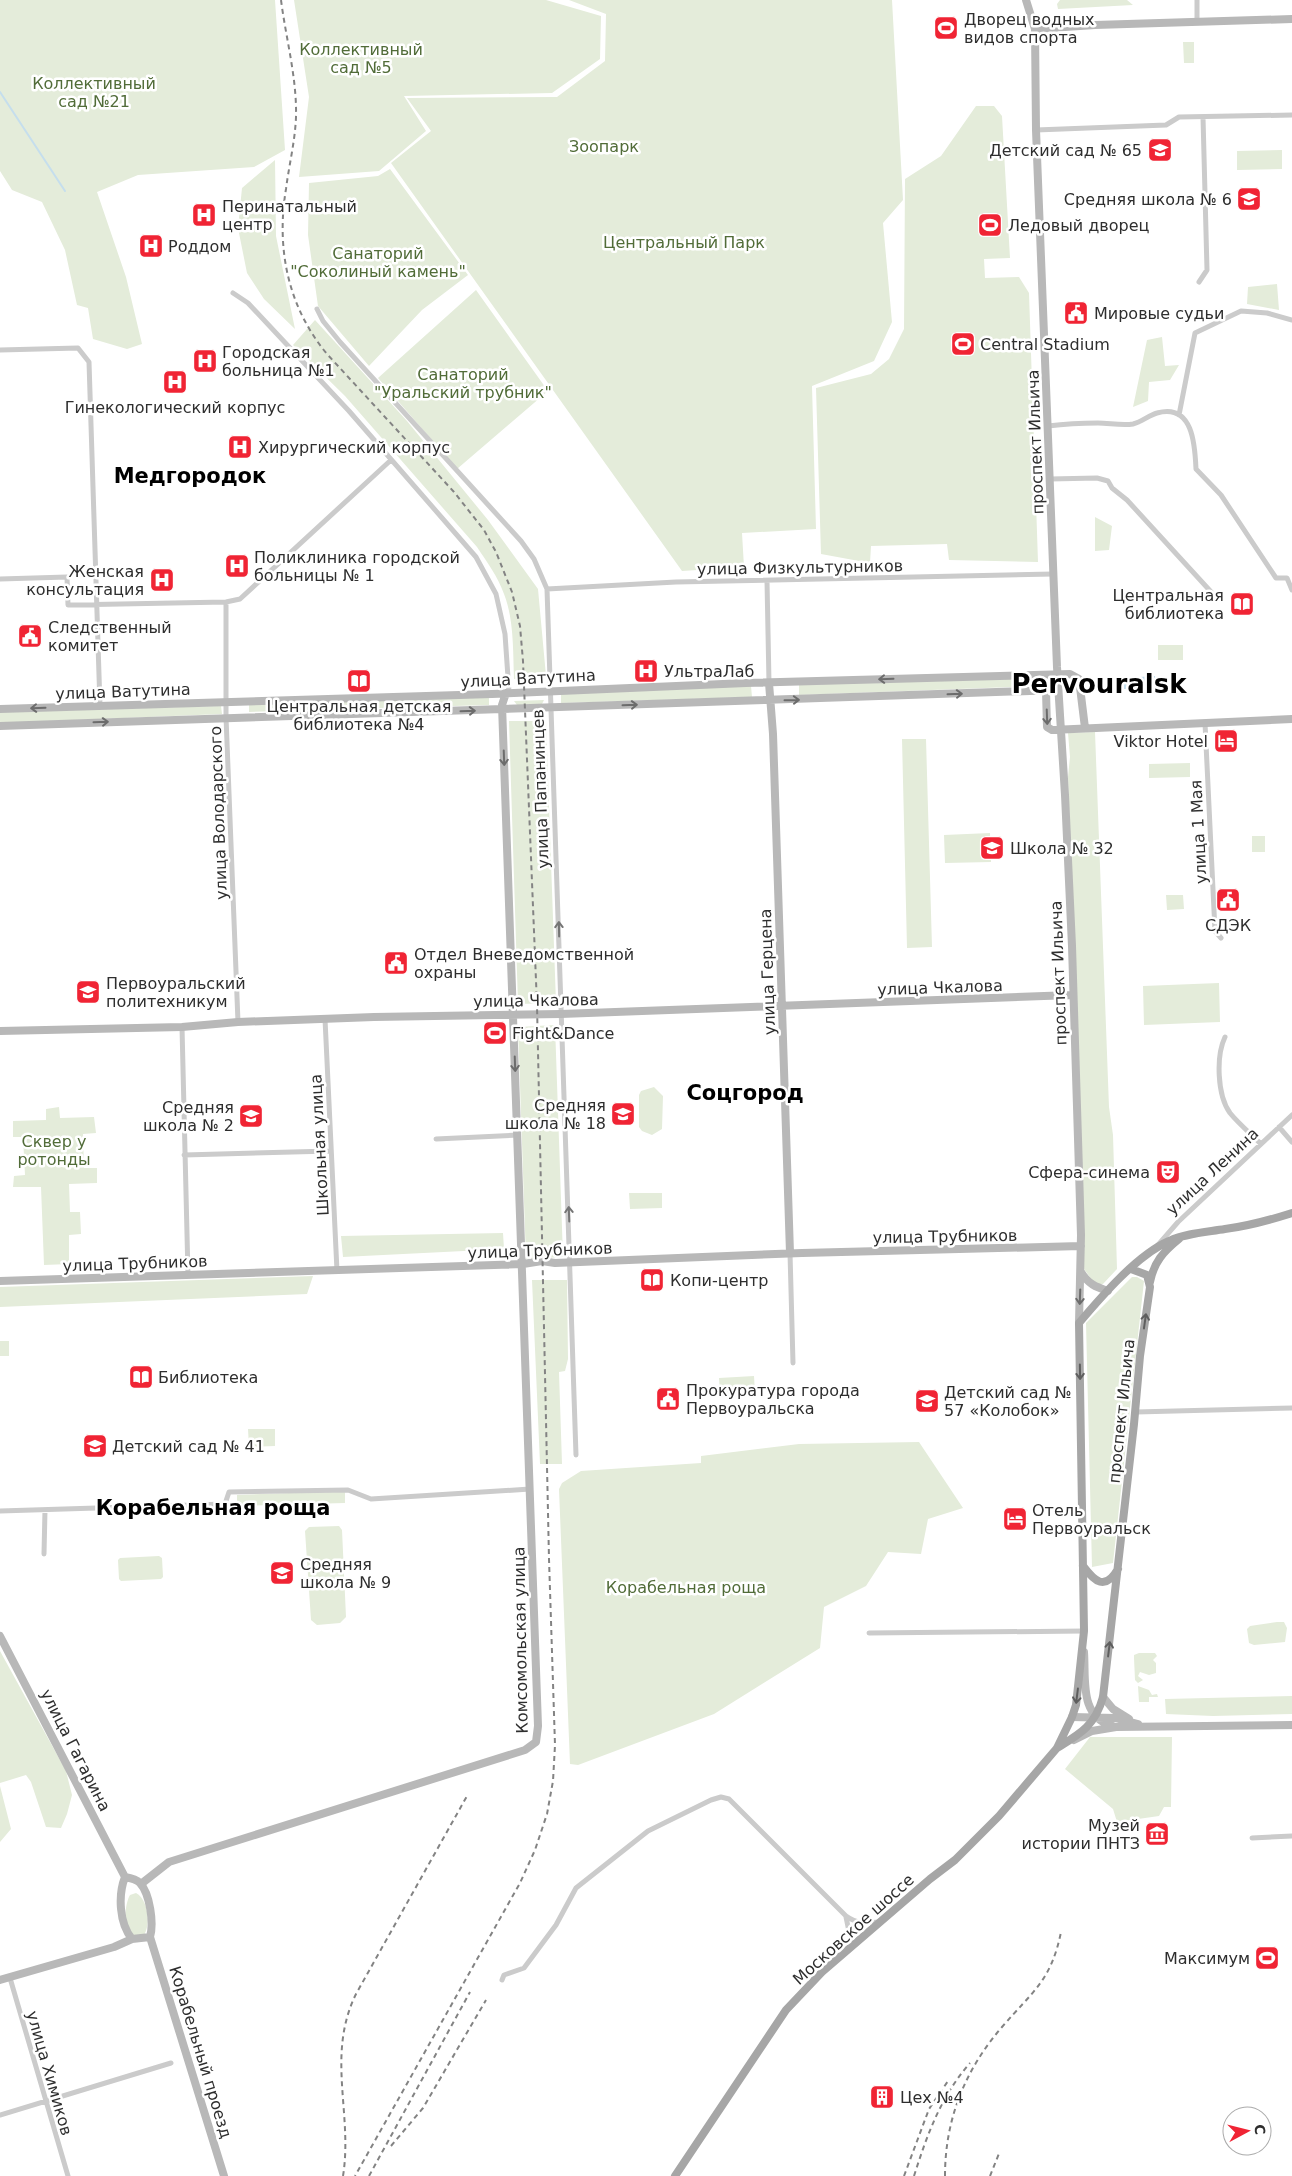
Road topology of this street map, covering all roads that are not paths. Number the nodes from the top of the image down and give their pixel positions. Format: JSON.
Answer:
{"nodes":[{"id":1,"x":1026,"y":0,"type":"edge"},
{"id":2,"x":1197,"y":0,"type":"edge"},
{"id":3,"x":1292,"y":19,"type":"edge"},
{"id":4,"x":1197,"y":22,"type":"junction"},
{"id":5,"x":1035,"y":29,"type":"junction"},
{"id":6,"x":1292,"y":115,"type":"edge"},
{"id":7,"x":1203,"y":117,"type":"junction"},
{"id":8,"x":1036,"y":130,"type":"junction"},
{"id":9,"x":1199,"y":282,"type":"dead end"},
{"id":10,"x":233,"y":293,"type":"dead end"},
{"id":11,"x":317,"y":309,"type":"dead end"},
{"id":12,"x":1292,"y":320,"type":"edge"},
{"id":13,"x":0,"y":350,"type":"edge"},
{"id":14,"x":1179,"y":414,"type":"junction"},
{"id":15,"x":1048,"y":426,"type":"junction"},
{"id":16,"x":391,"y":460,"type":"junction"},
{"id":17,"x":1050,"y":479,"type":"junction"},
{"id":18,"x":1053,"y":574,"type":"junction"},
{"id":19,"x":0,"y":579,"type":"edge"},
{"id":20,"x":767,"y":580,"type":"junction"},
{"id":21,"x":547,"y":588,"type":"junction"},
{"id":22,"x":1292,"y":590,"type":"edge"},
{"id":23,"x":1213,"y":594,"type":"dead end"},
{"id":24,"x":226,"y":602,"type":"junction"},
{"id":25,"x":96,"y":603,"type":"junction"},
{"id":26,"x":1057,"y":675,"type":"junction"},
{"id":27,"x":769,"y":683,"type":"junction"},
{"id":28,"x":550,"y":690,"type":"junction"},
{"id":29,"x":1058,"y":690,"type":"junction"},
{"id":30,"x":1046,"y":691,"type":"junction"},
{"id":31,"x":507,"y":693,"type":"junction"},
{"id":32,"x":771,"y":700,"type":"junction"},
{"id":33,"x":226,"y":701,"type":"junction"},
{"id":34,"x":100,"y":706,"type":"junction"},
{"id":35,"x":551,"y":708,"type":"junction"},
{"id":36,"x":0,"y":709,"type":"edge"},
{"id":37,"x":502,"y":710,"type":"junction"},
{"id":38,"x":226,"y":717,"type":"junction"},
{"id":39,"x":1292,"y":719,"type":"edge"},
{"id":40,"x":1205,"y":723,"type":"junction"},
{"id":41,"x":0,"y":726,"type":"edge"},
{"id":42,"x":1085,"y":728,"type":"junction"},
{"id":43,"x":1062,"y":730,"type":"junction"},
{"id":44,"x":1221,"y":938,"type":"dead end"},
{"id":45,"x":1072,"y":995,"type":"junction"},
{"id":46,"x":781,"y":1006,"type":"junction"},
{"id":47,"x":561,"y":1014,"type":"junction"},
{"id":48,"x":513,"y":1016,"type":"junction"},
{"id":49,"x":325,"y":1019,"type":"junction"},
{"id":50,"x":238,"y":1022,"type":"junction"},
{"id":51,"x":182,"y":1027,"type":"junction"},
{"id":52,"x":0,"y":1032,"type":"edge"},
{"id":53,"x":1225,"y":1037,"type":"dead end"},
{"id":54,"x":1292,"y":1115,"type":"edge"},
{"id":55,"x":1278,"y":1127,"type":"junction"},
{"id":56,"x":518,"y":1135,"type":"junction"},
{"id":57,"x":436,"y":1138,"type":"dead end"},
{"id":58,"x":1292,"y":1142,"type":"edge"},
{"id":59,"x":1260,"y":1144,"type":"junction"},
{"id":60,"x":332,"y":1151,"type":"junction"},
{"id":61,"x":184,"y":1155,"type":"junction"},
{"id":62,"x":1292,"y":1213,"type":"edge"},
{"id":63,"x":1183,"y":1236,"type":"junction"},
{"id":64,"x":1081,"y":1246,"type":"junction"},
{"id":65,"x":1153,"y":1250,"type":"junction"},
{"id":66,"x":790,"y":1253,"type":"junction"},
{"id":67,"x":571,"y":1263,"type":"junction"},
{"id":68,"x":523,"y":1264,"type":"junction"},
{"id":69,"x":1131,"y":1269,"type":"junction"},
{"id":70,"x":1080,"y":1270,"type":"junction"},
{"id":71,"x":338,"y":1271,"type":"junction"},
{"id":72,"x":188,"y":1275,"type":"junction"},
{"id":73,"x":0,"y":1282,"type":"edge"},
{"id":74,"x":1150,"y":1287,"type":"junction"},
{"id":75,"x":1108,"y":1291,"type":"junction"},
{"id":76,"x":1079,"y":1323,"type":"junction"},
{"id":77,"x":793,"y":1363,"type":"dead end"},
{"id":78,"x":1292,"y":1408,"type":"edge"},
{"id":79,"x":1136,"y":1412,"type":"junction"},
{"id":80,"x":576,"y":1455,"type":"dead end"},
{"id":81,"x":530,"y":1489,"type":"junction"},
{"id":82,"x":45,"y":1510,"type":"junction"},
{"id":83,"x":0,"y":1511,"type":"edge"},
{"id":84,"x":44,"y":1554,"type":"dead end"},
{"id":85,"x":1083,"y":1566,"type":"junction"},
{"id":86,"x":1118,"y":1569,"type":"junction"},
{"id":87,"x":869,"y":1633,"type":"dead end"},
{"id":88,"x":1084,"y":1635,"type":"junction"},
{"id":89,"x":0,"y":1636,"type":"edge"},
{"id":90,"x":1103,"y":1697,"type":"junction"},
{"id":91,"x":1072,"y":1717,"type":"junction"},
{"id":92,"x":1095,"y":1717,"type":"junction"},
{"id":93,"x":1137,"y":1724,"type":"junction"},
{"id":94,"x":1292,"y":1724,"type":"edge"},
{"id":95,"x":1116,"y":1727,"type":"junction"},
{"id":96,"x":1147,"y":1727,"type":"junction"},
{"id":97,"x":1057,"y":1748,"type":"junction"},
{"id":98,"x":1292,"y":1836,"type":"edge"},
{"id":99,"x":1252,"y":1838,"type":"dead end"},
{"id":100,"x":125,"y":1877,"type":"junction"},
{"id":101,"x":141,"y":1884,"type":"junction"},
{"id":102,"x":846,"y":1916,"type":"junction"},
{"id":103,"x":880,"y":1922,"type":"junction"},
{"id":104,"x":150,"y":1937,"type":"junction"},
{"id":105,"x":132,"y":1939,"type":"junction"},
{"id":106,"x":852,"y":1946,"type":"junction"},
{"id":107,"x":10,"y":1978,"type":"junction"},
{"id":108,"x":0,"y":1980,"type":"edge"},
{"id":109,"x":502,"y":1980,"type":"dead end"},
{"id":110,"x":171,"y":2064,"type":"dead end"},
{"id":111,"x":46,"y":2102,"type":"junction"},
{"id":112,"x":0,"y":2115,"type":"edge"},
{"id":113,"x":68,"y":2176,"type":"edge"},
{"id":114,"x":224,"y":2176,"type":"edge"},
{"id":115,"x":675,"y":2176,"type":"edge"}],
"edges":[{"from":1,"to":5,"type":"street","name":"проспект Ильича"},
{"from":2,"to":4,"type":"street"},
{"from":3,"to":4,"type":"street"},
{"from":4,"to":5,"type":"street"},
{"from":5,"to":8,"type":"street","name":"проспект Ильича"},
{"from":6,"to":7,"type":"street"},
{"from":7,"to":8,"type":"street"},
{"from":7,"to":9,"type":"street"},
{"from":8,"to":15,"type":"street","name":"проспект Ильича"},
{"from":10,"to":16,"type":"street"},
{"from":11,"to":21,"type":"street","name":"улица Папанинцев"},
{"from":12,"to":14,"type":"street"},
{"from":13,"to":25,"type":"street"},
{"from":14,"to":15,"type":"street"},
{"from":14,"to":22,"type":"street"},
{"from":15,"to":17,"type":"street","name":"проспект Ильича"},
{"from":16,"to":24,"type":"street"},
{"from":16,"to":31,"type":"street"},
{"from":17,"to":18,"type":"street","name":"проспект Ильича"},
{"from":17,"to":23,"type":"street"},
{"from":18,"to":20,"type":"street","name":"улица Физкультурников"},
{"from":18,"to":26,"type":"street","name":"проспект Ильича"},
{"from":19,"to":25,"type":"street"},
{"from":20,"to":21,"type":"street","name":"улица Физкультурников"},
{"from":20,"to":27,"type":"street","name":"улица Герцена"},
{"from":21,"to":28,"type":"street","name":"улица Папанинцев"},
{"from":24,"to":25,"type":"street"},
{"from":24,"to":33,"type":"street","name":"улица Володарского"},
{"from":25,"to":34,"type":"street"},
{"from":26,"to":27,"type":"street","name":"улица Ватутина","one_way":true},
{"from":26,"to":29,"type":"street","name":"проспект Ильича"},
{"from":26,"to":30,"type":"street"},
{"from":26,"to":42,"type":"street"},
{"from":27,"to":28,"type":"street","name":"улица Ватутина"},
{"from":27,"to":32,"type":"street","name":"улица Герцена"},
{"from":28,"to":31,"type":"street","name":"улица Ватутина"},
{"from":28,"to":35,"type":"street","name":"улица Папанинцев"},
{"from":29,"to":30,"type":"street","name":"улица Ватутина"},
{"from":29,"to":43,"type":"street","name":"проспект Ильича"},
{"from":32,"to":30,"type":"street","name":"улица Ватутина","one_way":true},
{"from":30,"to":43,"type":"street","one_way":true},
{"from":31,"to":33,"type":"street","name":"улица Ватутина"},
{"from":31,"to":37,"type":"street"},
{"from":35,"to":32,"type":"street","name":"улица Ватутина","one_way":true},
{"from":32,"to":46,"type":"street","name":"улица Герцена"},
{"from":33,"to":34,"type":"street","name":"улица Ватутина"},
{"from":33,"to":38,"type":"street","name":"улица Володарского"},
{"from":34,"to":36,"type":"street","name":"улица Ватутина","one_way":true},
{"from":35,"to":37,"type":"street","name":"улица Ватутина"},
{"from":47,"to":35,"type":"street","name":"улица Папанинцев","one_way":true},
{"from":38,"to":37,"type":"street","name":"улица Ватутина","one_way":true},
{"from":37,"to":48,"type":"street","one_way":true},
{"from":41,"to":38,"type":"street","name":"улица Ватутина","one_way":true},
{"from":38,"to":50,"type":"street","name":"улица Володарского"},
{"from":39,"to":40,"type":"street"},
{"from":40,"to":42,"type":"street"},
{"from":40,"to":44,"type":"street","name":"улица 1 Мая"},
{"from":42,"to":43,"type":"street"},
{"from":43,"to":45,"type":"street","name":"проспект Ильича"},
{"from":45,"to":46,"type":"street","name":"улица Чкалова"},
{"from":45,"to":64,"type":"street","name":"проспект Ильича"},
{"from":46,"to":47,"type":"street","name":"улица Чкалова"},
{"from":46,"to":66,"type":"street","name":"улица Герцена"},
{"from":47,"to":48,"type":"street","name":"улица Чкалова"},
{"from":67,"to":47,"type":"street","name":"улица Папанинцев","one_way":true},
{"from":48,"to":49,"type":"street","name":"улица Чкалова"},
{"from":48,"to":56,"type":"street","one_way":true},
{"from":49,"to":50,"type":"street","name":"улица Чкалова"},
{"from":49,"to":60,"type":"street","name":"Школьная улица"},
{"from":50,"to":51,"type":"street","name":"улица Чкалова"},
{"from":51,"to":52,"type":"street","name":"улица Чкалова"},
{"from":51,"to":61,"type":"street"},
{"from":53,"to":59,"type":"street"},
{"from":54,"to":55,"type":"street","name":"улица Ленина"},
{"from":55,"to":58,"type":"street"},
{"from":55,"to":59,"type":"street","name":"улица Ленина"},
{"from":56,"to":57,"type":"street"},
{"from":56,"to":68,"type":"street"},
{"from":59,"to":65,"type":"street","name":"улица Ленина"},
{"from":60,"to":61,"type":"street"},
{"from":60,"to":71,"type":"street","name":"Школьная улица"},
{"from":61,"to":72,"type":"street"},
{"from":62,"to":63,"type":"main road","name":"улица Ленина"},
{"from":63,"to":65,"type":"main road","name":"улица Ленина"},
{"from":63,"to":74,"type":"main road","name":"улица Ленина"},
{"from":64,"to":66,"type":"street","name":"улица Трубников"},
{"from":64,"to":70,"type":"street","name":"проспект Ильича"},
{"from":65,"to":69,"type":"main road","name":"улица Ленина"},
{"from":66,"to":67,"type":"street","name":"улица Трубников"},
{"from":66,"to":77,"type":"street","name":"улица Герцена"},
{"from":67,"to":68,"type":"street","name":"улица Трубников"},
{"from":67,"to":80,"type":"street","name":"улица Папанинцев"},
{"from":68,"to":71,"type":"street","name":"улица Трубников"},
{"from":68,"to":81,"type":"street","name":"Комсомольская улица"},
{"from":69,"to":74,"type":"main road"},
{"from":69,"to":75,"type":"main road","name":"улица Ленина"},
{"from":70,"to":75,"type":"street"},
{"from":70,"to":76,"type":"street","name":"проспект Ильича","one_way":true},
{"from":71,"to":72,"type":"street","name":"улица Трубников"},
{"from":72,"to":73,"type":"street","name":"улица Трубников"},
{"from":79,"to":74,"type":"main road","name":"проспект Ильича","one_way":true},
{"from":75,"to":76,"type":"main road","name":"улица Ленина"},
{"from":76,"to":85,"type":"main road","name":"проспект Ильича","one_way":true},
{"from":78,"to":79,"type":"street"},
{"from":79,"to":86,"type":"main road","name":"проспект Ильича"},
{"from":81,"to":82,"type":"street"},
{"from":81,"to":101,"type":"street","name":"Комсомольская улица"},
{"from":82,"to":83,"type":"street"},
{"from":82,"to":84,"type":"street"},
{"from":85,"to":86,"type":"main road"},
{"from":85,"to":88,"type":"main road","name":"проспект Ильича"},
{"from":90,"to":86,"type":"main road","name":"проспект Ильича","one_way":true},
{"from":87,"to":88,"type":"street"},
{"from":88,"to":91,"type":"main road","name":"проспект Ильича","one_way":true},
{"from":88,"to":92,"type":"street","name":"проспект Ильича"},
{"from":89,"to":100,"type":"street","name":"улица Гагарина"},
{"from":90,"to":92,"type":"main road","name":"проспект Ильича"},
{"from":90,"to":93,"type":"street"},
{"from":91,"to":92,"type":"street"},
{"from":91,"to":97,"type":"main road","name":"проспект Ильича"},
{"from":92,"to":93,"type":"street"},
{"from":92,"to":95,"type":"street"},
{"from":92,"to":97,"type":"main road","name":"проспект Ильича"},
{"from":93,"to":96,"type":"street"},
{"from":94,"to":96,"type":"street"},
{"from":95,"to":96,"type":"street"},
{"from":95,"to":97,"type":"street"},
{"from":97,"to":103,"type":"main road","name":"Московское шоссе"},
{"from":98,"to":99,"type":"street"},
{"from":100,"to":101,"type":"street"},
{"from":100,"to":105,"type":"street"},
{"from":101,"to":104,"type":"street","name":"Корабельный проезд"},
{"from":102,"to":103,"type":"street"},
{"from":102,"to":106,"type":"street"},
{"from":102,"to":109,"type":"street"},
{"from":103,"to":106,"type":"main road","name":"Московское шоссе"},
{"from":104,"to":105,"type":"street"},
{"from":104,"to":114,"type":"street","name":"Корабельный проезд"},
{"from":105,"to":107,"type":"street"},
{"from":106,"to":115,"type":"main road","name":"Московское шоссе"},
{"from":107,"to":108,"type":"street"},
{"from":107,"to":111,"type":"street","name":"улица Химиков"},
{"from":110,"to":111,"type":"street"},
{"from":111,"to":112,"type":"street"},
{"from":111,"to":113,"type":"street","name":"улица Химиков"}]}
